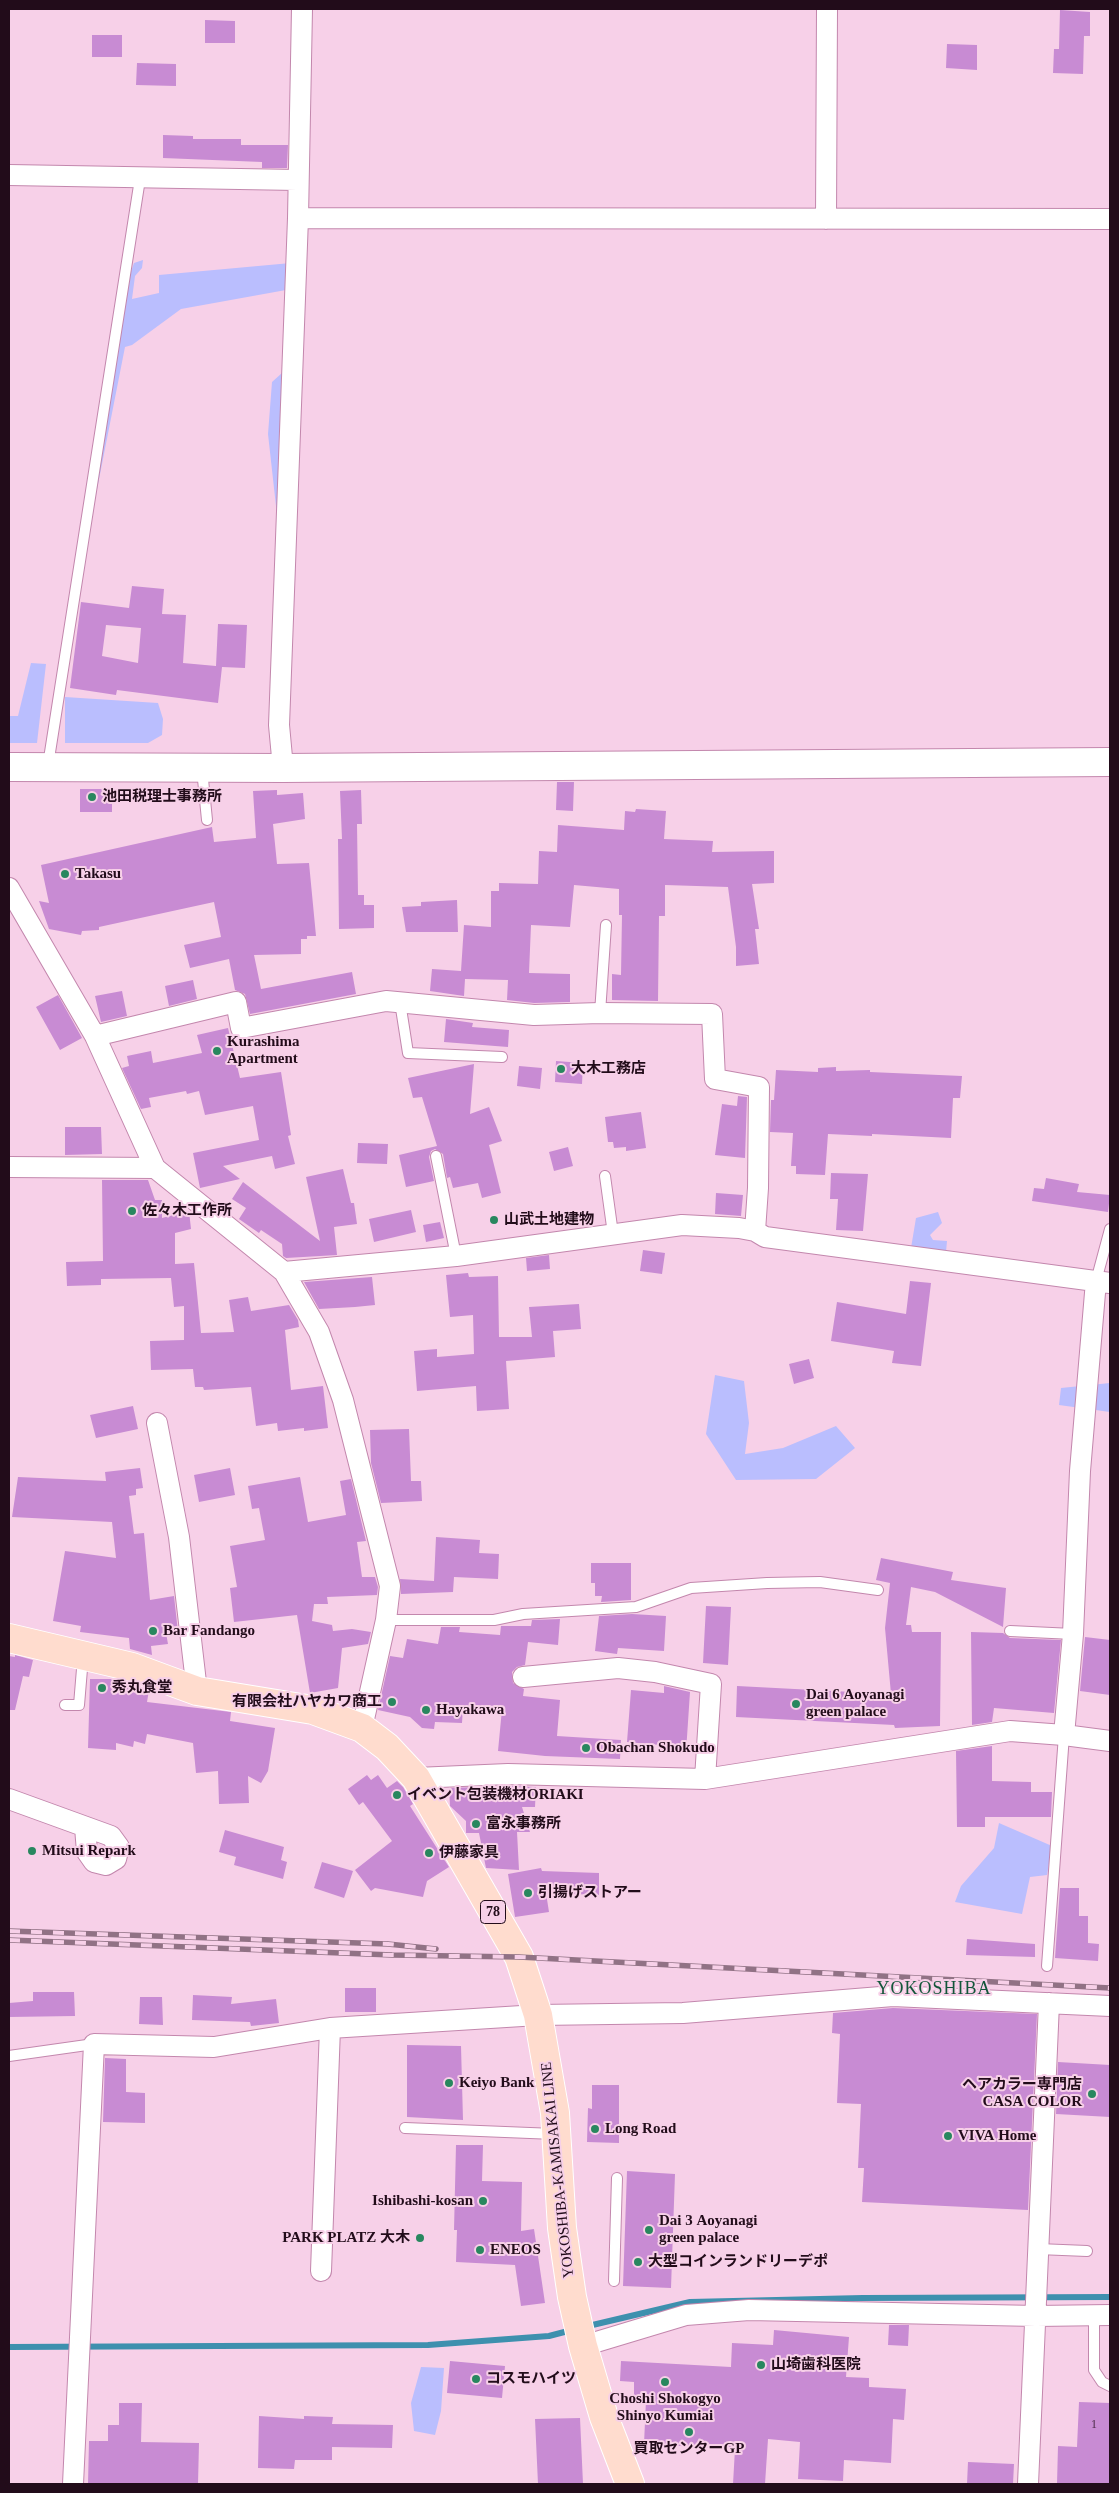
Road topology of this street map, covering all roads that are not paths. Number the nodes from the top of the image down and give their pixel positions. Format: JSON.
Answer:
{"nodes":[{"id":1,"x":302,"y":9,"type":"edge"},
{"id":2,"x":827,"y":9,"type":"edge"},
{"id":3,"x":9,"y":175,"type":"edge"},
{"id":4,"x":140,"y":179,"type":"junction"},
{"id":5,"x":297,"y":180,"type":"junction"},
{"id":6,"x":298,"y":218,"type":"junction"},
{"id":7,"x":826,"y":219,"type":"junction"},
{"id":8,"x":1110,"y":219,"type":"edge"},
{"id":9,"x":1110,"y":762,"type":"edge"},
{"id":10,"x":9,"y":767,"type":"edge"},
{"id":11,"x":47,"y":767,"type":"junction"},
{"id":12,"x":202,"y":768,"type":"junction"},
{"id":13,"x":282,"y":768,"type":"junction"},
{"id":14,"x":207,"y":820,"type":"dead end"},
{"id":15,"x":9,"y":888,"type":"edge"},
{"id":16,"x":606,"y":926,"type":"dead end"},
{"id":17,"x":400,"y":1002,"type":"junction"},
{"id":18,"x":600,"y":1013,"type":"junction"},
{"id":19,"x":96,"y":1036,"type":"junction"},
{"id":20,"x":502,"y":1057,"type":"dead end"},
{"id":21,"x":436,"y":1156,"type":"dead end"},
{"id":22,"x":9,"y":1167,"type":"edge"},
{"id":23,"x":155,"y":1168,"type":"junction"},
{"id":24,"x":605,"y":1176,"type":"dead end"},
{"id":25,"x":1110,"y":1229,"type":"edge"},
{"id":26,"x":755,"y":1231,"type":"junction"},
{"id":27,"x":613,"y":1234,"type":"junction"},
{"id":28,"x":456,"y":1256,"type":"junction"},
{"id":29,"x":284,"y":1272,"type":"junction"},
{"id":30,"x":1103,"y":1282,"type":"edge"},
{"id":31,"x":157,"y":1423,"type":"dead end"},
{"id":32,"x":878,"y":1590,"type":"dead end"},
{"id":33,"x":386,"y":1620,"type":"junction"},
{"id":34,"x":1010,"y":1631,"type":"dead end"},
{"id":35,"x":1073,"y":1634,"type":"junction"},
{"id":36,"x":9,"y":1638,"type":"edge"},
{"id":37,"x":83,"y":1656,"type":"junction"},
{"id":38,"x":523,"y":1677,"type":"dead end"},
{"id":39,"x":197,"y":1691,"type":"junction"},
{"id":40,"x":65,"y":1705,"type":"dead end"},
{"id":41,"x":362,"y":1728,"type":"junction"},
{"id":42,"x":1064,"y":1735,"type":"junction"},
{"id":43,"x":1110,"y":1741,"type":"edge"},
{"id":44,"x":416,"y":1778,"type":"junction"},
{"id":45,"x":705,"y":1779,"type":"junction"},
{"id":46,"x":9,"y":1799,"type":"edge"},
{"id":47,"x":85,"y":1827,"type":"dead end"},
{"id":48,"x":1047,"y":1966,"type":"dead end"},
{"id":49,"x":1048,"y":2003,"type":"junction"},
{"id":50,"x":1110,"y":2006,"type":"edge"},
{"id":51,"x":538,"y":2015,"type":"junction"},
{"id":52,"x":330,"y":2028,"type":"junction"},
{"id":53,"x":94,"y":2044,"type":"junction"},
{"id":54,"x":9,"y":2056,"type":"edge"},
{"id":55,"x":405,"y":2128,"type":"dead end"},
{"id":56,"x":556,"y":2134,"type":"junction"},
{"id":57,"x":617,"y":2178,"type":"dead end"},
{"id":58,"x":1038,"y":2248,"type":"junction"},
{"id":59,"x":1088,"y":2250,"type":"dead end"},
{"id":60,"x":321,"y":2271,"type":"dead end"},
{"id":61,"x":614,"y":2281,"type":"dead end"},
{"id":62,"x":1036,"y":2314,"type":"junction"},
{"id":63,"x":1102,"y":2315,"type":"edge"},
{"id":64,"x":583,"y":2346,"type":"junction"},
{"id":65,"x":1110,"y":2386,"type":"edge"},
{"id":66,"x":73,"y":2484,"type":"edge"},
{"id":67,"x":630,"y":2484,"type":"edge"},
{"id":68,"x":1028,"y":2484,"type":"edge"}],
"edges":[{"from":1,"to":5,"type":"street"},
{"from":2,"to":7,"type":"street"},
{"from":3,"to":4,"type":"street"},
{"from":4,"to":5,"type":"street"},
{"from":4,"to":11,"type":"lane"},
{"from":5,"to":6,"type":"street"},
{"from":6,"to":7,"type":"street"},
{"from":6,"to":13,"type":"street"},
{"from":7,"to":8,"type":"street"},
{"from":9,"to":13,"type":"street"},
{"from":10,"to":11,"type":"street"},
{"from":11,"to":12,"type":"street"},
{"from":12,"to":13,"type":"street"},
{"from":12,"to":14,"type":"lane"},
{"from":15,"to":19,"type":"street"},
{"from":16,"to":18,"type":"lane"},
{"from":17,"to":18,"type":"street"},
{"from":17,"to":19,"type":"street"},
{"from":17,"to":20,"type":"lane"},
{"from":18,"to":26,"type":"street"},
{"from":19,"to":23,"type":"street"},
{"from":21,"to":28,"type":"lane"},
{"from":22,"to":23,"type":"street"},
{"from":23,"to":29,"type":"street"},
{"from":24,"to":27,"type":"lane"},
{"from":25,"to":30,"type":"lane"},
{"from":26,"to":27,"type":"street"},
{"from":26,"to":30,"type":"street"},
{"from":27,"to":28,"type":"street"},
{"from":28,"to":29,"type":"street"},
{"from":29,"to":33,"type":"street"},
{"from":30,"to":35,"type":"street"},
{"from":31,"to":39,"type":"street"},
{"from":32,"to":33,"type":"lane"},
{"from":33,"to":41,"type":"street"},
{"from":34,"to":35,"type":"lane"},
{"from":35,"to":42,"type":"street"},
{"from":36,"to":37,"type":"main road","name":"YOKOSHIBA-KAMISAKAI LINE","number":"78"},
{"from":37,"to":39,"type":"main road","name":"YOKOSHIBA-KAMISAKAI LINE","number":"78"},
{"from":37,"to":40,"type":"lane"},
{"from":38,"to":45,"type":"street"},
{"from":39,"to":41,"type":"main road","name":"YOKOSHIBA-KAMISAKAI LINE","number":"78"},
{"from":41,"to":44,"type":"main road","name":"YOKOSHIBA-KAMISAKAI LINE","number":"78"},
{"from":42,"to":43,"type":"street"},
{"from":42,"to":45,"type":"street"},
{"from":42,"to":48,"type":"lane"},
{"from":44,"to":45,"type":"street"},
{"from":44,"to":51,"type":"main road","name":"YOKOSHIBA-KAMISAKAI LINE","number":"78"},
{"from":46,"to":47,"type":"street"},
{"from":49,"to":50,"type":"street"},
{"from":49,"to":51,"type":"street"},
{"from":49,"to":58,"type":"street"},
{"from":51,"to":52,"type":"street"},
{"from":51,"to":56,"type":"main road","name":"YOKOSHIBA-KAMISAKAI LINE","number":"78"},
{"from":52,"to":53,"type":"street"},
{"from":52,"to":60,"type":"street"},
{"from":53,"to":54,"type":"lane"},
{"from":53,"to":66,"type":"street"},
{"from":55,"to":56,"type":"lane"},
{"from":56,"to":64,"type":"main road","name":"YOKOSHIBA-KAMISAKAI LINE","number":"78"},
{"from":57,"to":61,"type":"lane"},
{"from":58,"to":59,"type":"lane"},
{"from":58,"to":62,"type":"street"},
{"from":62,"to":63,"type":"street"},
{"from":62,"to":64,"type":"street"},
{"from":62,"to":68,"type":"street"},
{"from":63,"to":65,"type":"lane"},
{"from":64,"to":67,"type":"main road","name":"YOKOSHIBA-KAMISAKAI LINE","number":"78"}]}
